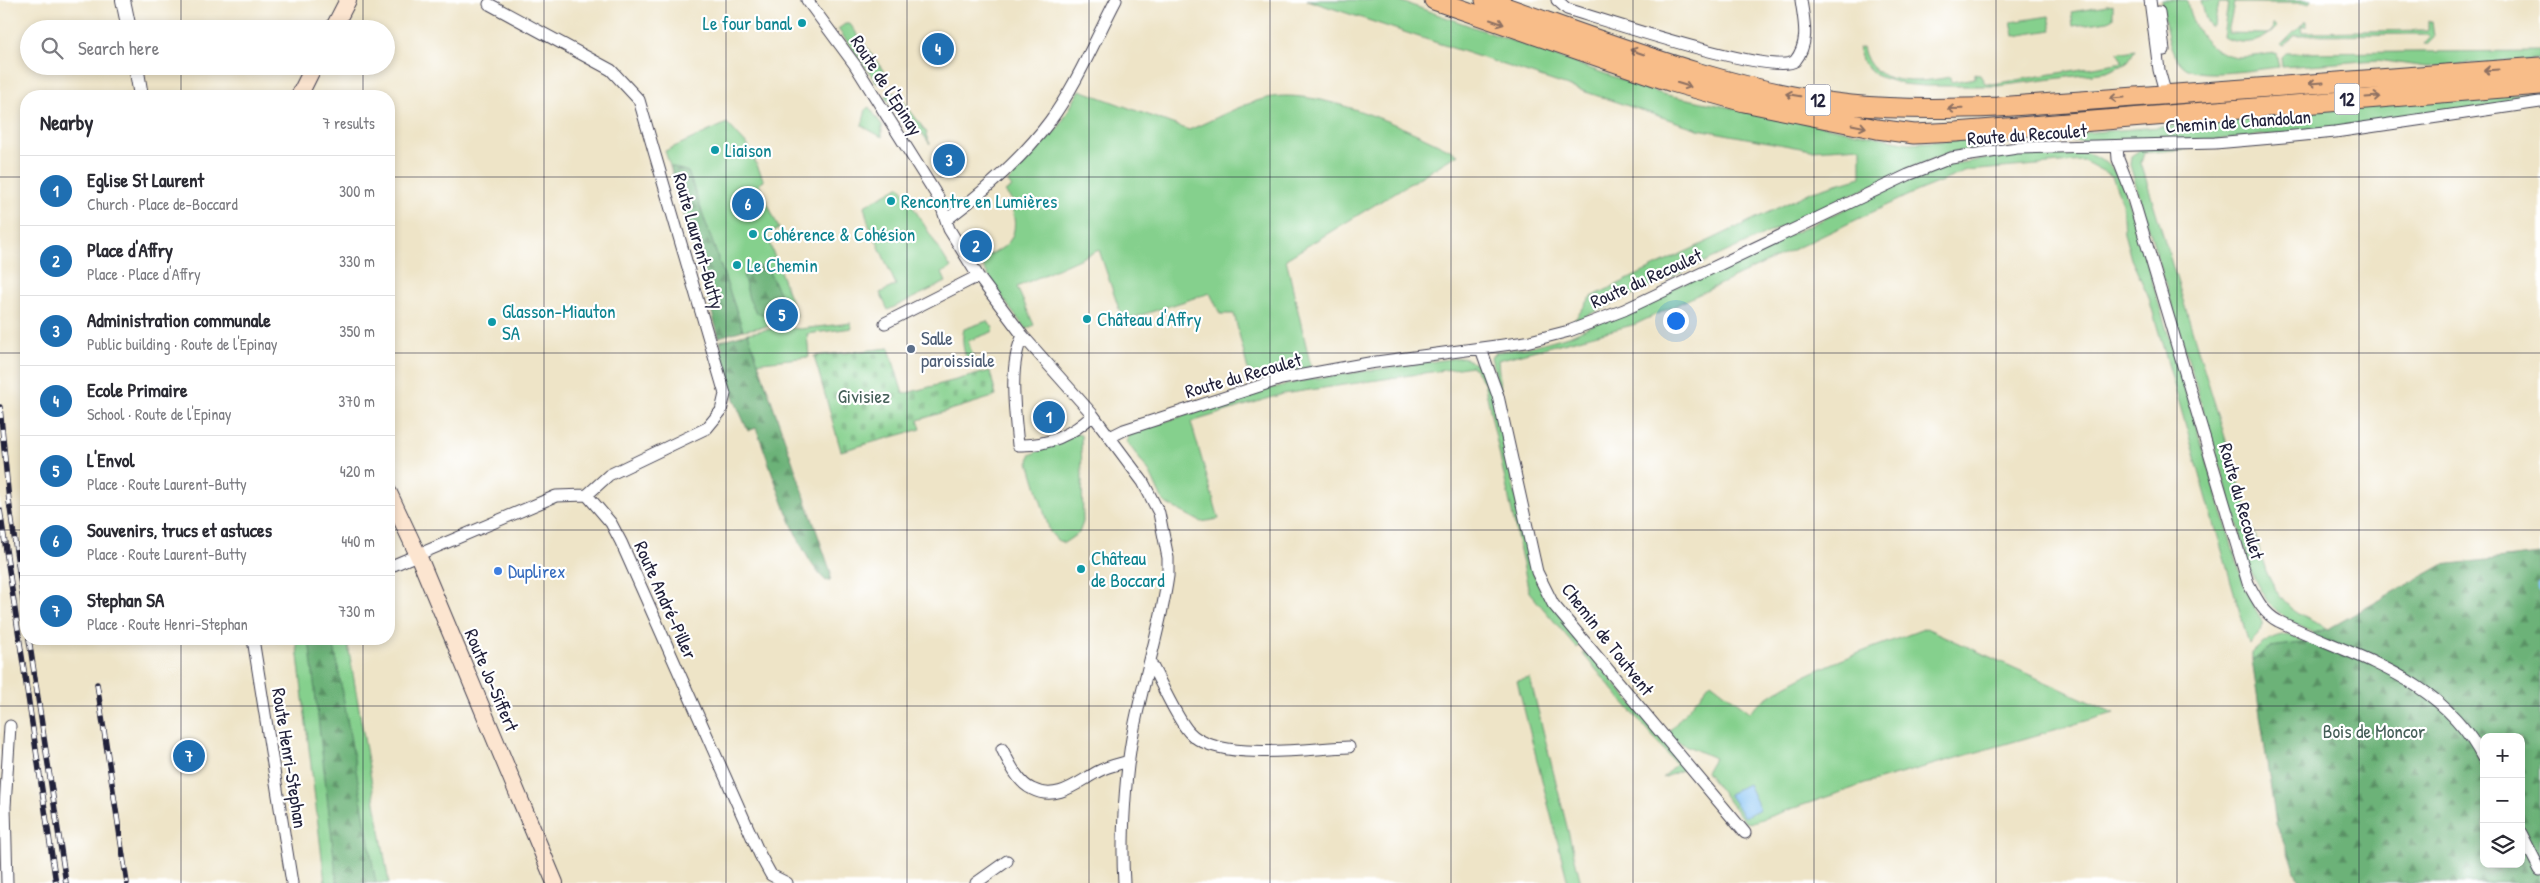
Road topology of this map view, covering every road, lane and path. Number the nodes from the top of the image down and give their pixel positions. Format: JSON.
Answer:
{"nodes":[{"id":1,"x":123,"y":0,"type":"edge"},
{"id":2,"x":348,"y":0,"type":"edge"},
{"id":3,"x":807,"y":0,"type":"edge"},
{"id":4,"x":1116,"y":0,"type":"edge"},
{"id":5,"x":1434,"y":0,"type":"edge"},
{"id":6,"x":1485,"y":0,"type":"edge"},
{"id":7,"x":1557,"y":0,"type":"edge"},
{"id":8,"x":1801,"y":0,"type":"edge"},
{"id":9,"x":2150,"y":0,"type":"edge"},
{"id":10,"x":2157,"y":0,"type":"edge"},
{"id":11,"x":489,"y":4,"type":"dead end"},
{"id":12,"x":127,"y":20,"type":"edge"},
{"id":13,"x":338,"y":20,"type":"edge"},
{"id":14,"x":2540,"y":67,"type":"edge"},
{"id":15,"x":138,"y":75,"type":"edge"},
{"id":16,"x":310,"y":75,"type":"edge"},
{"id":17,"x":2540,"y":85,"type":"edge"},
{"id":18,"x":140,"y":90,"type":"edge"},
{"id":19,"x":302,"y":90,"type":"edge"},
{"id":20,"x":2166,"y":94,"type":"junction"},
{"id":21,"x":2540,"y":102,"type":"edge"},
{"id":22,"x":2167,"y":115,"type":"junction"},
{"id":23,"x":2117,"y":146,"type":"junction"},
{"id":24,"x":946,"y":220,"type":"junction"},
{"id":25,"x":978,"y":276,"type":"junction"},
{"id":26,"x":885,"y":323,"type":"dead end"},
{"id":27,"x":1023,"y":336,"type":"junction"},
{"id":28,"x":1480,"y":349,"type":"junction"},
{"id":29,"x":1093,"y":415,"type":"junction"},
{"id":30,"x":1110,"y":436,"type":"junction"},
{"id":31,"x":587,"y":495,"type":"junction"},
{"id":32,"x":395,"y":506,"type":"edge"},
{"id":33,"x":418,"y":555,"type":"junction"},
{"id":34,"x":395,"y":565,"type":"edge"},
{"id":35,"x":255,"y":645,"type":"edge"},
{"id":36,"x":1150,"y":662,"type":"junction"},
{"id":37,"x":10,"y":726,"type":"dead end"},
{"id":38,"x":1349,"y":746,"type":"dead end"},
{"id":39,"x":1002,"y":749,"type":"dead end"},
{"id":40,"x":2480,"y":754,"type":"edge"},
{"id":41,"x":1129,"y":761,"type":"junction"},
{"id":42,"x":1745,"y":833,"type":"dead end"},
{"id":43,"x":2525,"y":841,"type":"edge"},
{"id":44,"x":1007,"y":860,"type":"dead end"},
{"id":45,"x":2540,"y":870,"type":"edge"},
{"id":46,"x":7,"y":883,"type":"edge"},
{"id":47,"x":292,"y":883,"type":"edge"},
{"id":48,"x":555,"y":883,"type":"edge"},
{"id":49,"x":787,"y":883,"type":"edge"},
{"id":50,"x":976,"y":883,"type":"edge"},
{"id":51,"x":1124,"y":883,"type":"edge"}],
"edges":[{"from":1,"to":12,"type":"street"},
{"from":2,"to":13,"type":"main road"},
{"from":3,"to":24,"type":"street","name":"Route de l'Epinay"},
{"from":4,"to":24,"type":"street"},
{"from":5,"to":22,"type":"highway","number":"12","one_way":true},
{"from":20,"to":6,"type":"highway","number":"12","one_way":true},
{"from":7,"to":8,"type":"street"},
{"from":9,"to":20,"type":"street"},
{"from":10,"to":20,"type":"street"},
{"from":11,"to":31,"type":"street","name":"Route Laurent-Butty"},
{"from":14,"to":20,"type":"highway","number":"12","one_way":true},
{"from":15,"to":18,"type":"street"},
{"from":16,"to":19,"type":"main road"},
{"from":22,"to":17,"type":"highway","number":"12","one_way":true},
{"from":20,"to":22,"type":"highway"},
{"from":21,"to":23,"type":"street","name":"Chemin de Chandolan"},
{"from":23,"to":28,"type":"street","name":"Route du Recoulet"},
{"from":23,"to":40,"type":"street","name":"Route du Recoulet"},
{"from":24,"to":25,"type":"street","name":"Route de l'Epinay"},
{"from":25,"to":26,"type":"street"},
{"from":25,"to":27,"type":"street","name":"Route de l'Epinay"},
{"from":27,"to":29,"type":"street","name":"Route de l'Epinay"},
{"from":27,"to":29,"type":"street"},
{"from":28,"to":30,"type":"street","name":"Route du Recoulet"},
{"from":28,"to":42,"type":"street","name":"Chemin de Toutvent"},
{"from":29,"to":30,"type":"street","name":"Route de l'Epinay"},
{"from":30,"to":36,"type":"street","name":"Route de l'Epinay"},
{"from":31,"to":33,"type":"street"},
{"from":31,"to":49,"type":"street","name":"Route André-Piller"},
{"from":32,"to":33,"type":"main road","name":"Route Jo-Siffert"},
{"from":33,"to":34,"type":"street"},
{"from":33,"to":48,"type":"main road","name":"Route Jo-Siffert"},
{"from":35,"to":47,"type":"street","name":"Route Henri-Stephan"},
{"from":36,"to":38,"type":"street"},
{"from":36,"to":41,"type":"street","name":"Route de l'Epinay"},
{"from":37,"to":46,"type":"street"},
{"from":39,"to":41,"type":"street"},
{"from":41,"to":51,"type":"street","name":"Route de l'Epinay"},
{"from":43,"to":45,"type":"street"},
{"from":44,"to":50,"type":"street"}]}
